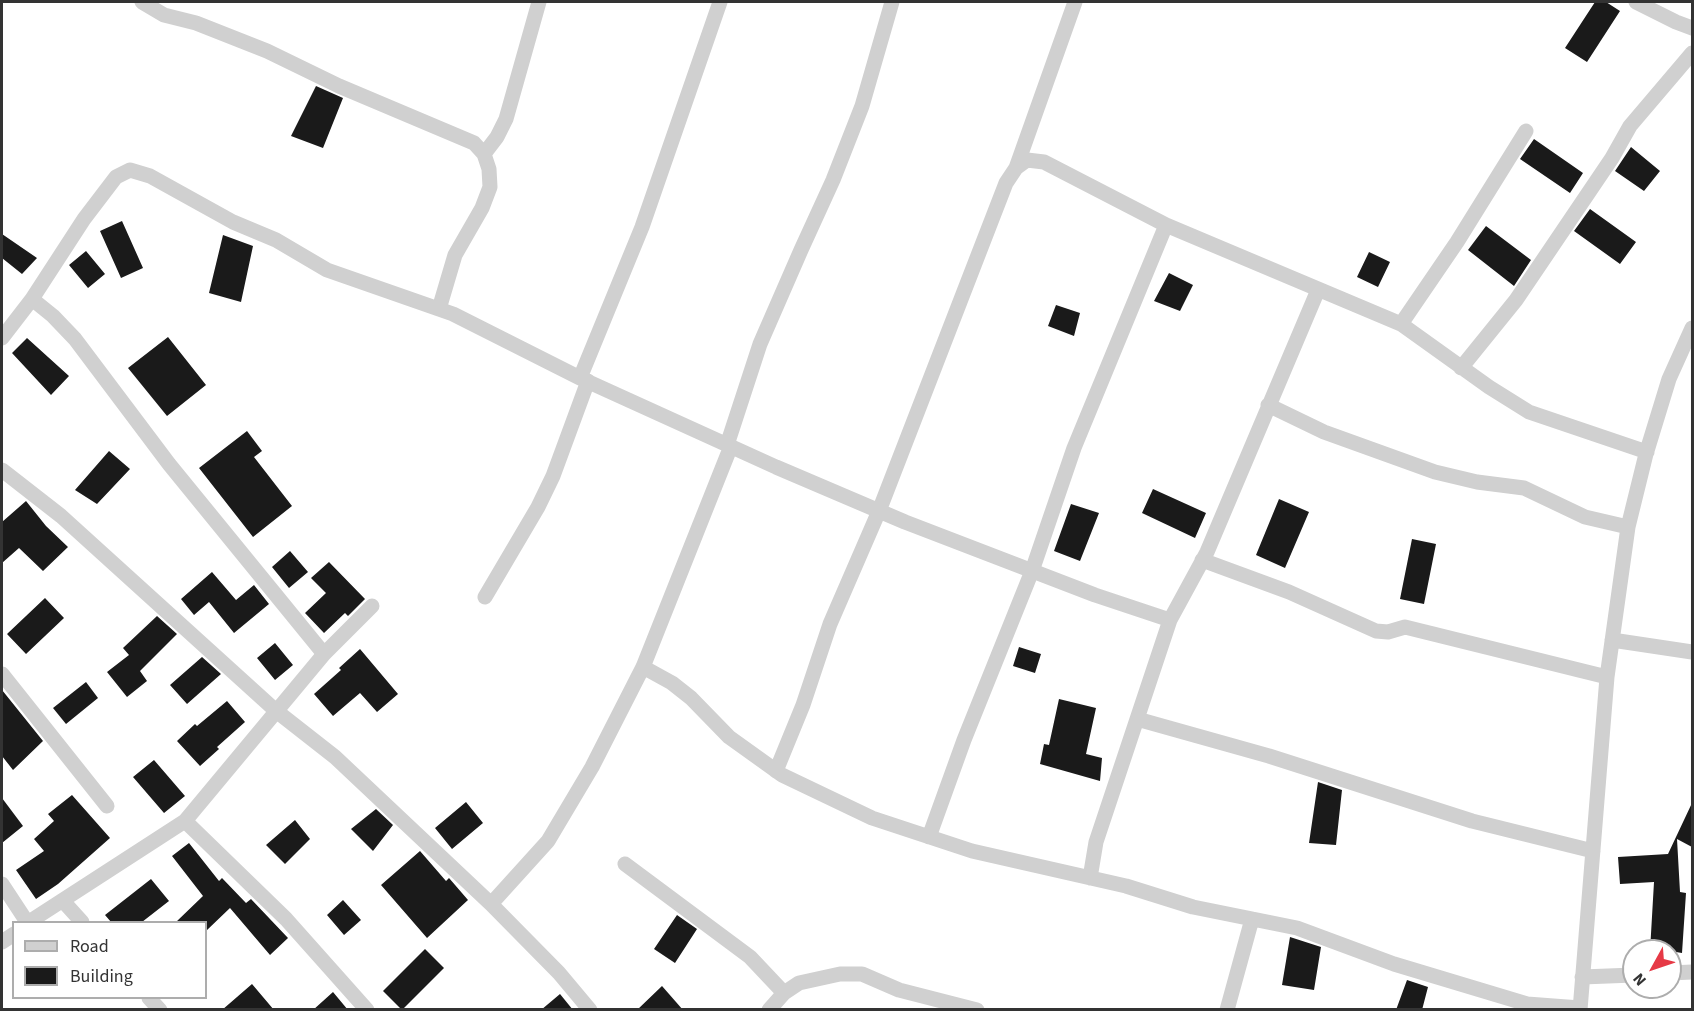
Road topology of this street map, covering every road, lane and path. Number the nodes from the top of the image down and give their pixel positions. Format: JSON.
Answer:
{"nodes":[{"id":1,"x":142,"y":2,"type":"edge"},
{"id":2,"x":539,"y":2,"type":"edge"},
{"id":3,"x":720,"y":2,"type":"edge"},
{"id":4,"x":892,"y":2,"type":"edge"},
{"id":5,"x":1075,"y":2,"type":"edge"},
{"id":6,"x":1636,"y":2,"type":"edge"},
{"id":7,"x":1692,"y":28,"type":"edge"},
{"id":8,"x":1692,"y":53,"type":"edge"},
{"id":9,"x":1526,"y":131,"type":"dead end"},
{"id":10,"x":484,"y":154,"type":"junction"},
{"id":11,"x":1016,"y":168,"type":"junction"},
{"id":12,"x":1166,"y":225,"type":"junction"},
{"id":13,"x":1318,"y":290,"type":"junction"},
{"id":14,"x":32,"y":299,"type":"junction"},
{"id":15,"x":439,"y":309,"type":"junction"},
{"id":16,"x":1401,"y":324,"type":"junction"},
{"id":17,"x":1692,"y":328,"type":"edge"},
{"id":18,"x":2,"y":338,"type":"edge"},
{"id":19,"x":1461,"y":368,"type":"junction"},
{"id":20,"x":584,"y":380,"type":"junction"},
{"id":21,"x":1268,"y":405,"type":"junction"},
{"id":22,"x":729,"y":446,"type":"junction"},
{"id":23,"x":1647,"y":452,"type":"junction"},
{"id":24,"x":2,"y":470,"type":"edge"},
{"id":25,"x":879,"y":511,"type":"junction"},
{"id":26,"x":1628,"y":527,"type":"junction"},
{"id":27,"x":1202,"y":560,"type":"junction"},
{"id":28,"x":1032,"y":571,"type":"junction"},
{"id":29,"x":485,"y":597,"type":"dead end"},
{"id":30,"x":372,"y":606,"type":"dead end"},
{"id":31,"x":1170,"y":620,"type":"junction"},
{"id":32,"x":1612,"y":640,"type":"junction"},
{"id":33,"x":1692,"y":652,"type":"edge"},
{"id":34,"x":324,"y":654,"type":"junction"},
{"id":35,"x":643,"y":667,"type":"junction"},
{"id":36,"x":2,"y":674,"type":"edge"},
{"id":37,"x":1607,"y":677,"type":"junction"},
{"id":38,"x":275,"y":710,"type":"junction"},
{"id":39,"x":1137,"y":719,"type":"junction"},
{"id":40,"x":776,"y":771,"type":"junction"},
{"id":41,"x":107,"y":806,"type":"dead end"},
{"id":42,"x":185,"y":821,"type":"junction"},
{"id":43,"x":929,"y":837,"type":"junction"},
{"id":44,"x":1593,"y":851,"type":"junction"},
{"id":45,"x":625,"y":864,"type":"dead end"},
{"id":46,"x":1090,"y":878,"type":"junction"},
{"id":47,"x":2,"y":884,"type":"edge"},
{"id":48,"x":63,"y":901,"type":"junction"},
{"id":49,"x":491,"y":904,"type":"junction"},
{"id":50,"x":1252,"y":919,"type":"junction"},
{"id":51,"x":27,"y":921,"type":"edge"},
{"id":52,"x":30,"y":921,"type":"edge"},
{"id":53,"x":81,"y":921,"type":"edge"},
{"id":54,"x":1622,"y":975,"type":"edge"},
{"id":55,"x":1582,"y":977,"type":"junction"},
{"id":56,"x":784,"y":993,"type":"junction"},
{"id":57,"x":1580,"y":1009,"type":"edge"},
{"id":58,"x":367,"y":1010,"type":"edge"},
{"id":59,"x":590,"y":1010,"type":"edge"},
{"id":60,"x":769,"y":1010,"type":"edge"},
{"id":61,"x":977,"y":1010,"type":"edge"},
{"id":62,"x":1227,"y":1010,"type":"edge"}],
"edges":[{"from":1,"to":10,"type":"street"},
{"from":2,"to":10,"type":"street"},
{"from":3,"to":20,"type":"street"},
{"from":4,"to":22,"type":"street"},
{"from":5,"to":11,"type":"street"},
{"from":6,"to":7,"type":"street"},
{"from":8,"to":19,"type":"street"},
{"from":9,"to":16,"type":"street"},
{"from":10,"to":15,"type":"street"},
{"from":11,"to":12,"type":"street"},
{"from":11,"to":25,"type":"street"},
{"from":12,"to":13,"type":"street"},
{"from":12,"to":28,"type":"street"},
{"from":13,"to":16,"type":"street"},
{"from":13,"to":21,"type":"street"},
{"from":14,"to":15,"type":"street"},
{"from":14,"to":18,"type":"street"},
{"from":14,"to":34,"type":"street"},
{"from":15,"to":20,"type":"street"},
{"from":16,"to":19,"type":"street"},
{"from":17,"to":23,"type":"street"},
{"from":19,"to":23,"type":"street"},
{"from":20,"to":22,"type":"street"},
{"from":20,"to":29,"type":"street"},
{"from":21,"to":26,"type":"street"},
{"from":21,"to":27,"type":"street"},
{"from":22,"to":25,"type":"street"},
{"from":22,"to":35,"type":"street"},
{"from":23,"to":26,"type":"street"},
{"from":24,"to":38,"type":"street"},
{"from":25,"to":28,"type":"street"},
{"from":25,"to":40,"type":"street"},
{"from":26,"to":32,"type":"street"},
{"from":27,"to":31,"type":"street"},
{"from":27,"to":37,"type":"street"},
{"from":28,"to":31,"type":"street"},
{"from":28,"to":43,"type":"street"},
{"from":30,"to":34,"type":"street"},
{"from":31,"to":39,"type":"street"},
{"from":32,"to":33,"type":"street"},
{"from":32,"to":37,"type":"street"},
{"from":34,"to":38,"type":"street"},
{"from":35,"to":40,"type":"street"},
{"from":35,"to":49,"type":"street"},
{"from":36,"to":41,"type":"street"},
{"from":37,"to":44,"type":"street"},
{"from":38,"to":42,"type":"street"},
{"from":38,"to":49,"type":"street"},
{"from":39,"to":44,"type":"street"},
{"from":39,"to":46,"type":"street"},
{"from":40,"to":43,"type":"street"},
{"from":42,"to":48,"type":"street"},
{"from":42,"to":58,"type":"street"},
{"from":43,"to":46,"type":"street"},
{"from":44,"to":55,"type":"street"},
{"from":45,"to":56,"type":"street"},
{"from":46,"to":50,"type":"street"},
{"from":47,"to":51,"type":"street"},
{"from":48,"to":52,"type":"street"},
{"from":48,"to":53,"type":"street"},
{"from":49,"to":59,"type":"street"},
{"from":50,"to":57,"type":"street"},
{"from":50,"to":62,"type":"street"},
{"from":54,"to":55,"type":"street"},
{"from":55,"to":57,"type":"street"},
{"from":56,"to":60,"type":"street"},
{"from":56,"to":61,"type":"street"}]}
